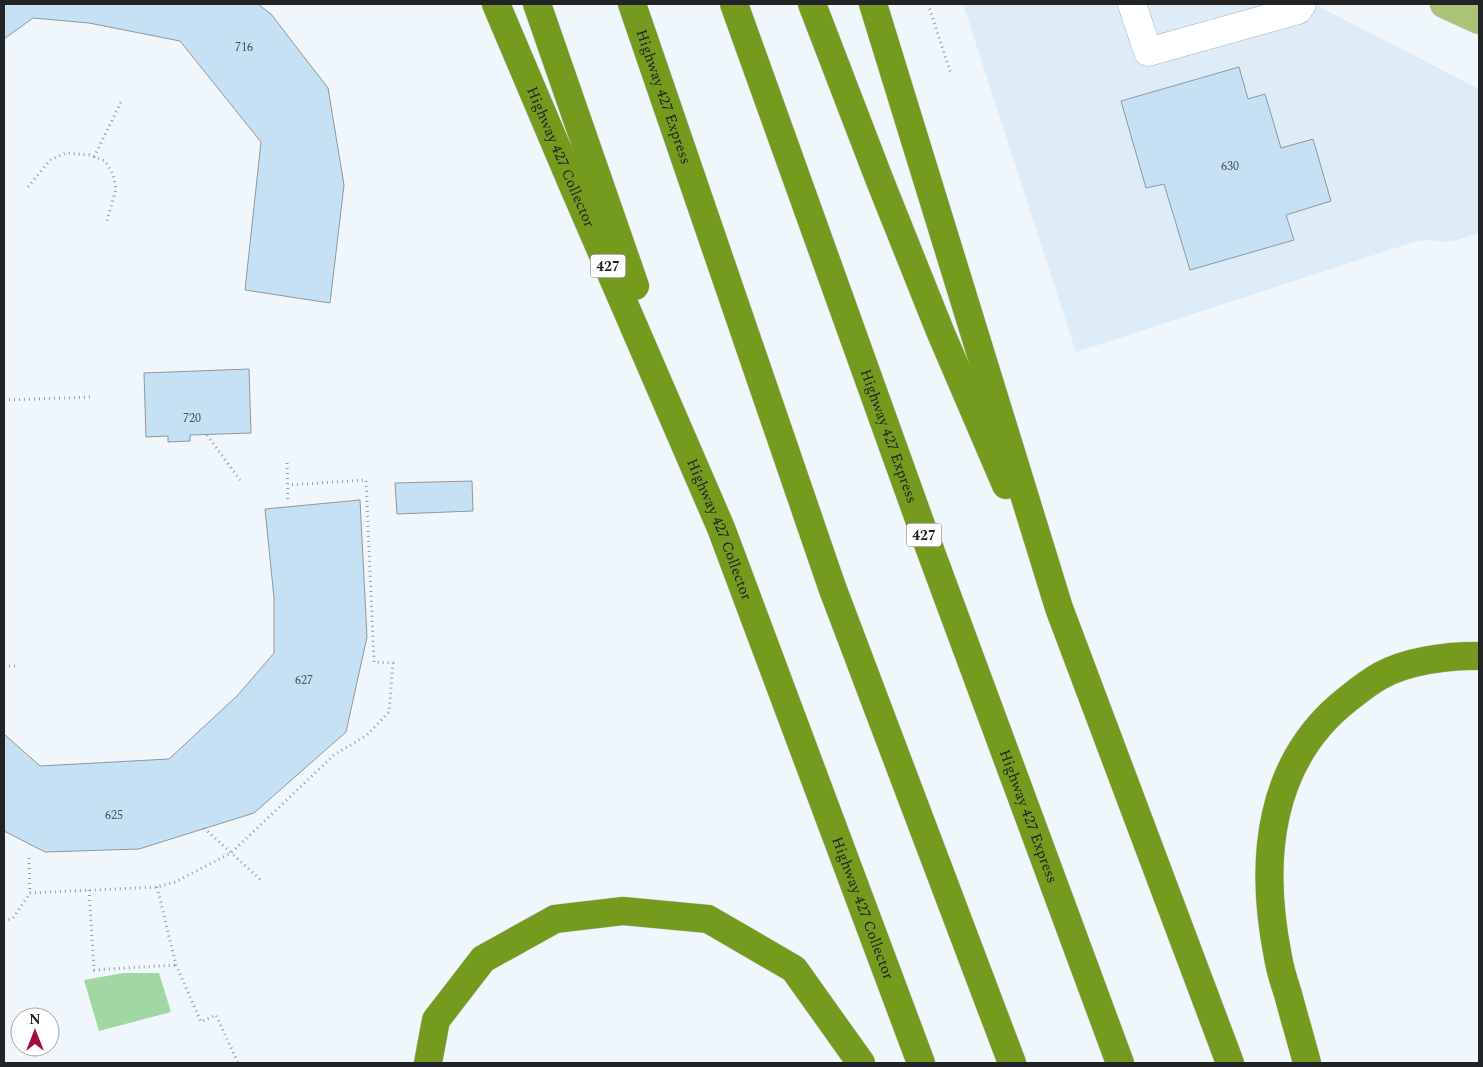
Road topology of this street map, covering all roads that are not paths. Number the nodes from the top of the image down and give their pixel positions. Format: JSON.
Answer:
{"nodes":[{"id":1,"x":496,"y":4,"type":"edge"},
{"id":2,"x":537,"y":4,"type":"edge"},
{"id":3,"x":632,"y":4,"type":"edge"},
{"id":4,"x":734,"y":4,"type":"edge"},
{"id":5,"x":812,"y":4,"type":"edge"},
{"id":6,"x":873,"y":4,"type":"edge"},
{"id":7,"x":1132,"y":4,"type":"edge"},
{"id":8,"x":1302,"y":4,"type":"edge"},
{"id":9,"x":1444,"y":4,"type":"edge"},
{"id":10,"x":1479,"y":20,"type":"edge"},
{"id":11,"x":721,"y":528,"type":"junction"},
{"id":12,"x":1059,"y":608,"type":"junction"},
{"id":13,"x":1479,"y":656,"type":"edge"},
{"id":14,"x":428,"y":1063,"type":"edge"},
{"id":15,"x":861,"y":1063,"type":"edge"},
{"id":16,"x":921,"y":1063,"type":"edge"},
{"id":17,"x":1012,"y":1063,"type":"edge"},
{"id":18,"x":1120,"y":1063,"type":"edge"},
{"id":19,"x":1230,"y":1063,"type":"edge"},
{"id":20,"x":1307,"y":1063,"type":"edge"}],
"edges":[{"from":1,"to":11,"type":"highway","name":"Highway 427 Collector","number":"427"},
{"from":2,"to":11,"type":"highway"},
{"from":3,"to":17,"type":"highway","name":"Highway 427 Express"},
{"from":4,"to":18,"type":"highway","name":"Highway 427 Express","number":"427"},
{"from":5,"to":12,"type":"highway"},
{"from":6,"to":12,"type":"highway"},
{"from":7,"to":8,"type":"lane"},
{"from":9,"to":10,"type":"main road"},
{"from":11,"to":16,"type":"highway","name":"Highway 427 Collector","number":"427"},
{"from":12,"to":19,"type":"highway"},
{"from":13,"to":20,"type":"highway"},
{"from":14,"to":15,"type":"highway"}]}
